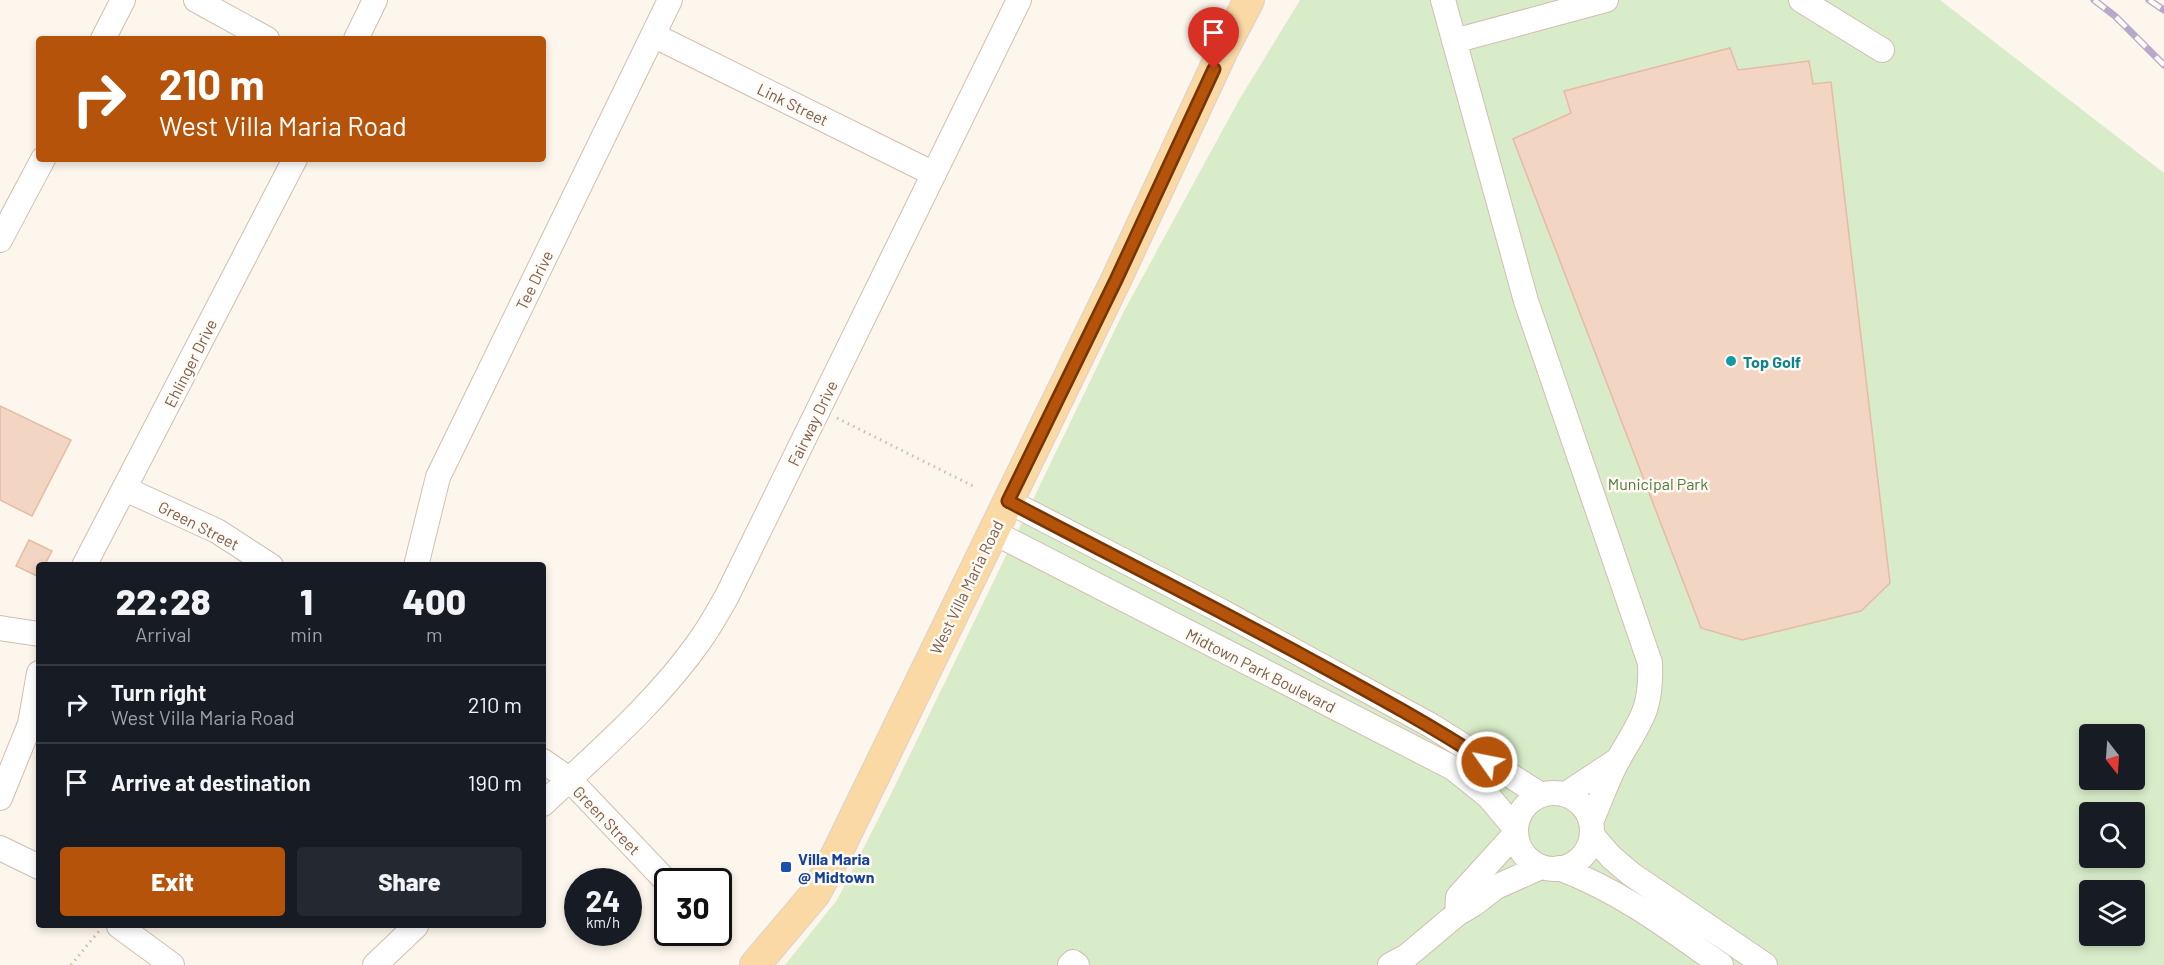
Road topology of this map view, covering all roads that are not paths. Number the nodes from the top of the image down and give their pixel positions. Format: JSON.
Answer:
{"nodes":[{"id":1,"x":123,"y":0,"type":"edge"},
{"id":2,"x":196,"y":0,"type":"edge"},
{"id":3,"x":375,"y":0,"type":"edge"},
{"id":4,"x":670,"y":0,"type":"edge"},
{"id":5,"x":1019,"y":0,"type":"edge"},
{"id":6,"x":1249,"y":0,"type":"edge"},
{"id":7,"x":1443,"y":0,"type":"edge"},
{"id":8,"x":1606,"y":0,"type":"edge"},
{"id":9,"x":1801,"y":0,"type":"edge"},
{"id":10,"x":653,"y":35,"type":"junction"},
{"id":11,"x":105,"y":36,"type":"edge"},
{"id":12,"x":262,"y":36,"type":"edge"},
{"id":13,"x":357,"y":36,"type":"edge"},
{"id":14,"x":1454,"y":41,"type":"junction"},
{"id":15,"x":1882,"y":50,"type":"dead end"},
{"id":16,"x":41,"y":162,"type":"edge"},
{"id":17,"x":293,"y":162,"type":"edge"},
{"id":18,"x":934,"y":174,"type":"junction"},
{"id":19,"x":0,"y":240,"type":"edge"},
{"id":20,"x":125,"y":489,"type":"junction"},
{"id":21,"x":1008,"y":501,"type":"junction"},
{"id":22,"x":993,"y":532,"type":"junction"},
{"id":23,"x":86,"y":562,"type":"edge"},
{"id":24,"x":265,"y":562,"type":"edge"},
{"id":25,"x":417,"y":562,"type":"edge"},
{"id":26,"x":0,"y":628,"type":"edge"},
{"id":27,"x":36,"y":634,"type":"edge"},
{"id":28,"x":36,"y":690,"type":"edge"},
{"id":29,"x":1619,"y":759,"type":"junction"},
{"id":30,"x":546,"y":763,"type":"edge"},
{"id":31,"x":569,"y":779,"type":"junction"},
{"id":32,"x":1541,"y":795,"type":"junction"},
{"id":33,"x":1566,"y":795,"type":"junction"},
{"id":34,"x":0,"y":798,"type":"edge"},
{"id":35,"x":546,"y":801,"type":"edge"},
{"id":36,"x":1591,"y":829,"type":"junction"},
{"id":37,"x":1515,"y":831,"type":"junction"},
{"id":38,"x":0,"y":848,"type":"edge"},
{"id":39,"x":36,"y":866,"type":"edge"},
{"id":40,"x":1550,"y":867,"type":"junction"},
{"id":41,"x":654,"y":868,"type":"edge"},
{"id":42,"x":1457,"y":914,"type":"junction"},
{"id":43,"x":122,"y":928,"type":"edge"},
{"id":44,"x":414,"y":928,"type":"edge"},
{"id":45,"x":172,"y":965,"type":"edge"},
{"id":46,"x":375,"y":965,"type":"edge"},
{"id":47,"x":755,"y":965,"type":"edge"},
{"id":48,"x":1070,"y":965,"type":"edge"},
{"id":49,"x":1077,"y":965,"type":"edge"},
{"id":50,"x":1390,"y":965,"type":"edge"},
{"id":51,"x":1721,"y":965,"type":"edge"},
{"id":52,"x":1765,"y":965,"type":"edge"}],
"edges":[{"from":1,"to":11,"type":"street"},
{"from":2,"to":12,"type":"street"},
{"from":3,"to":13,"type":"street"},
{"from":4,"to":10,"type":"street","name":"Tee Drive"},
{"from":5,"to":18,"type":"street","name":"Fairway Drive"},
{"from":6,"to":21,"type":"main road","name":"West Villa Maria Road"},
{"from":7,"to":14,"type":"street"},
{"from":8,"to":14,"type":"street"},
{"from":9,"to":15,"type":"street"},
{"from":10,"to":18,"type":"street","name":"Link Street"},
{"from":10,"to":25,"type":"street","name":"Tee Drive"},
{"from":14,"to":29,"type":"street"},
{"from":16,"to":19,"type":"street"},
{"from":17,"to":20,"type":"street","name":"Ehlinger Drive"},
{"from":18,"to":31,"type":"street","name":"Fairway Drive"},
{"from":20,"to":23,"type":"street","name":"Ehlinger Drive"},
{"from":20,"to":24,"type":"street","name":"Green Street"},
{"from":21,"to":22,"type":"main road","name":"West Villa Maria Road"},
{"from":21,"to":32,"type":"street","name":"Midtown Park Boulevard"},
{"from":22,"to":37,"type":"street","name":"Midtown Park Boulevard"},
{"from":22,"to":47,"type":"main road","name":"West Villa Maria Road"},
{"from":26,"to":27,"type":"street"},
{"from":28,"to":34,"type":"street"},
{"from":29,"to":33,"type":"street"},
{"from":29,"to":36,"type":"street"},
{"from":30,"to":31,"type":"street","name":"Green Street"},
{"from":31,"to":35,"type":"street","name":"Fairway Drive"},
{"from":31,"to":41,"type":"street","name":"Green Street"},
{"from":32,"to":33,"type":"street"},
{"from":32,"to":37,"type":"street"},
{"from":33,"to":36,"type":"street"},
{"from":36,"to":40,"type":"street"},
{"from":36,"to":52,"type":"street"},
{"from":37,"to":40,"type":"street"},
{"from":37,"to":42,"type":"street"},
{"from":38,"to":39,"type":"street"},
{"from":40,"to":42,"type":"street"},
{"from":40,"to":51,"type":"street"},
{"from":42,"to":50,"type":"street"},
{"from":43,"to":45,"type":"street"},
{"from":44,"to":46,"type":"street"},
{"from":48,"to":49,"type":"street"}]}
